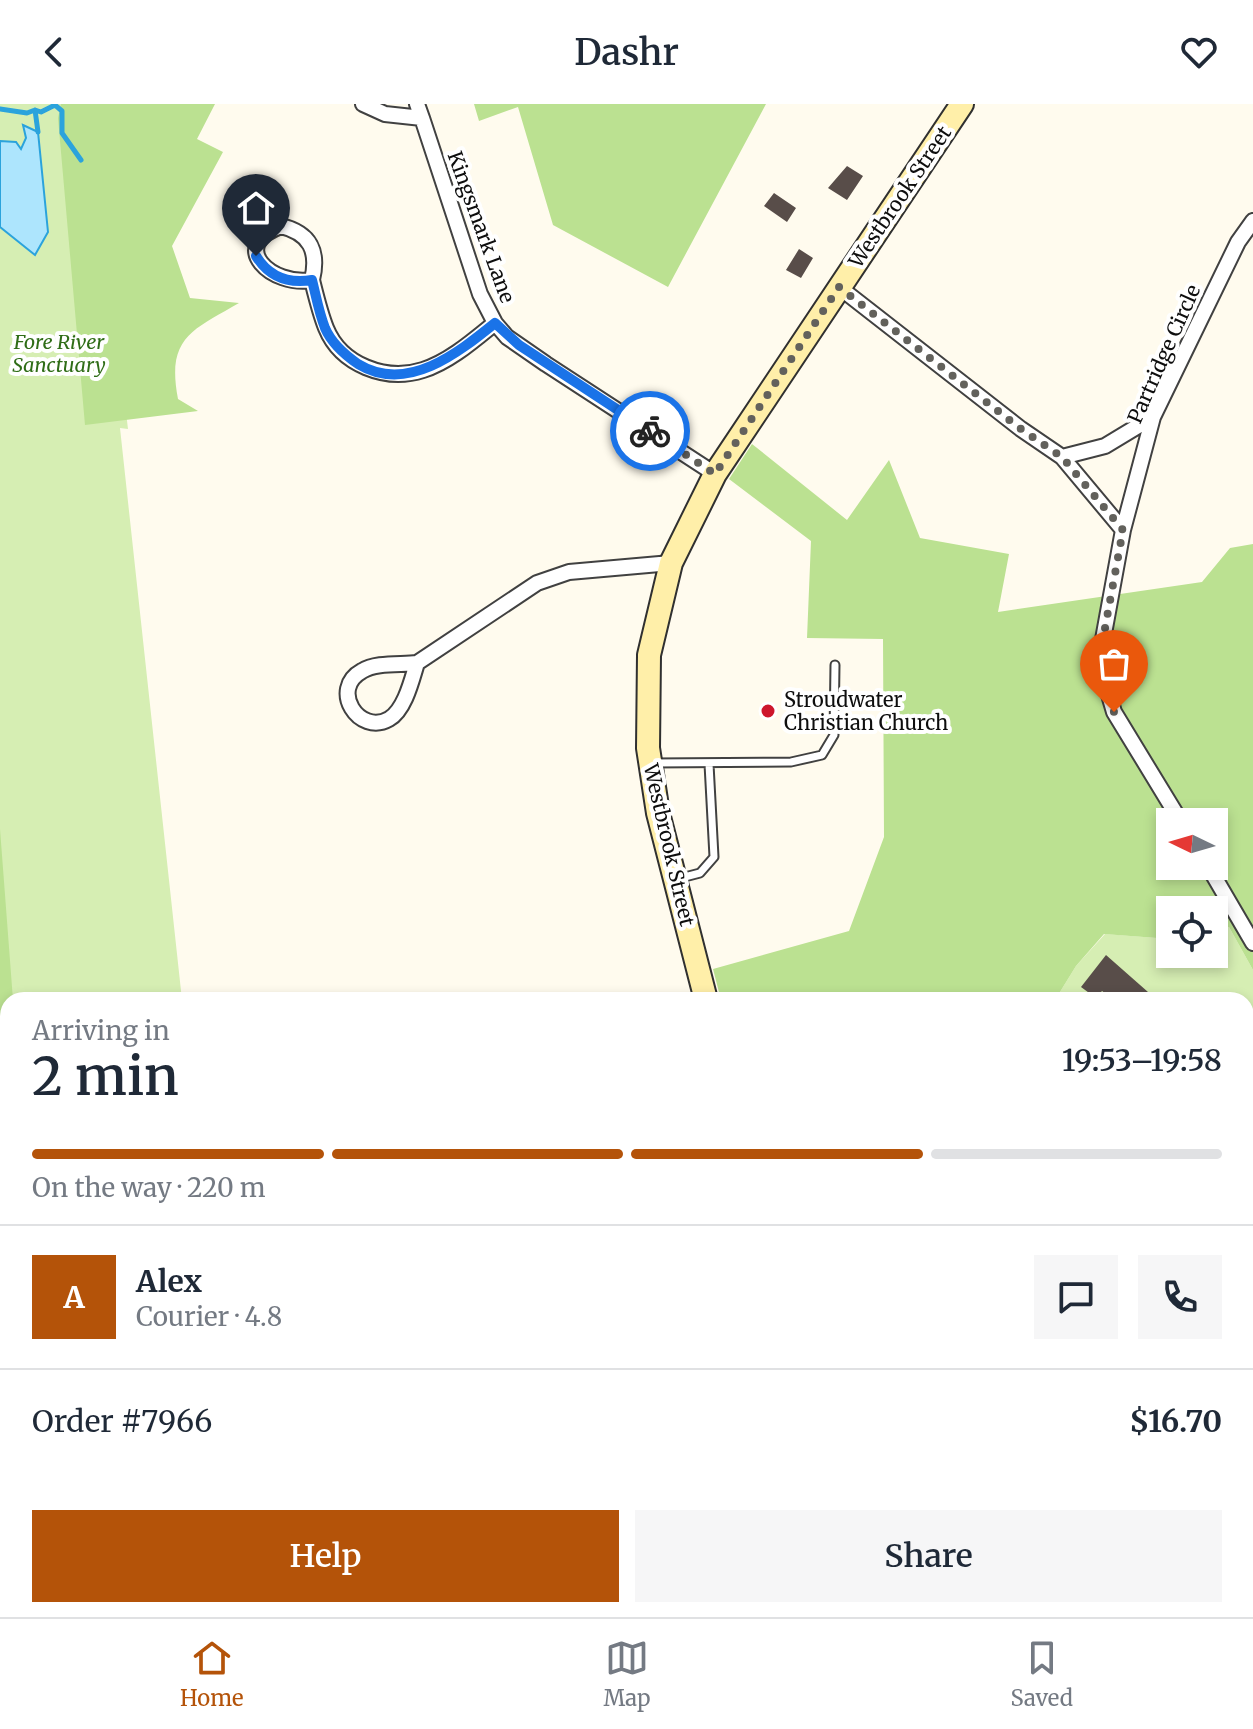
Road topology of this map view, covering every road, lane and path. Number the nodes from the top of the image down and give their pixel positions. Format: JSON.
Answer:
{"nodes":[{"id":1,"x":363,"y":104,"type":"edge"},
{"id":2,"x":962,"y":104,"type":"edge"},
{"id":3,"x":420,"y":111,"type":"edge"},
{"id":4,"x":1253,"y":221,"type":"edge"},
{"id":5,"x":312,"y":280,"type":"junction"},
{"id":6,"x":839,"y":287,"type":"junction"},
{"id":7,"x":495,"y":323,"type":"junction"},
{"id":8,"x":1153,"y":417,"type":"junction"},
{"id":9,"x":1062,"y":457,"type":"junction"},
{"id":10,"x":715,"y":474,"type":"junction"},
{"id":11,"x":1123,"y":530,"type":"junction"},
{"id":12,"x":671,"y":563,"type":"junction"},
{"id":13,"x":417,"y":663,"type":"junction"},
{"id":14,"x":835,"y":665,"type":"dead end"},
{"id":15,"x":650,"y":763,"type":"junction"},
{"id":16,"x":709,"y":764,"type":"junction"},
{"id":17,"x":1172,"y":808,"type":"edge"},
{"id":18,"x":675,"y":880,"type":"junction"},
{"id":19,"x":1216,"y":880,"type":"edge"},
{"id":20,"x":1253,"y":943,"type":"edge"},
{"id":21,"x":704,"y":992,"type":"edge"}],
"edges":[{"from":1,"to":3,"type":"street","name":"Kingsmark Lane"},
{"from":2,"to":6,"type":"main road","name":"Westbrook Street"},
{"from":3,"to":7,"type":"street","name":"Kingsmark Lane"},
{"from":4,"to":8,"type":"street","name":"Partridge Circle"},
{"from":5,"to":5,"type":"street"},
{"from":5,"to":7,"type":"street"},
{"from":6,"to":9,"type":"street"},
{"from":6,"to":10,"type":"main road","name":"Westbrook Street"},
{"from":7,"to":10,"type":"street","name":"Kingsmark Lane"},
{"from":8,"to":9,"type":"street"},
{"from":8,"to":11,"type":"street","name":"Partridge Circle"},
{"from":9,"to":11,"type":"street"},
{"from":10,"to":12,"type":"main road","name":"Westbrook Street"},
{"from":11,"to":17,"type":"street","name":"Partridge Circle"},
{"from":12,"to":13,"type":"street"},
{"from":12,"to":15,"type":"main road","name":"Westbrook Street"},
{"from":13,"to":13,"type":"street"},
{"from":14,"to":16,"type":"lane"},
{"from":15,"to":16,"type":"lane"},
{"from":15,"to":18,"type":"main road","name":"Westbrook Street"},
{"from":16,"to":18,"type":"lane"},
{"from":18,"to":21,"type":"main road","name":"Westbrook Street"},
{"from":19,"to":20,"type":"street"}]}
